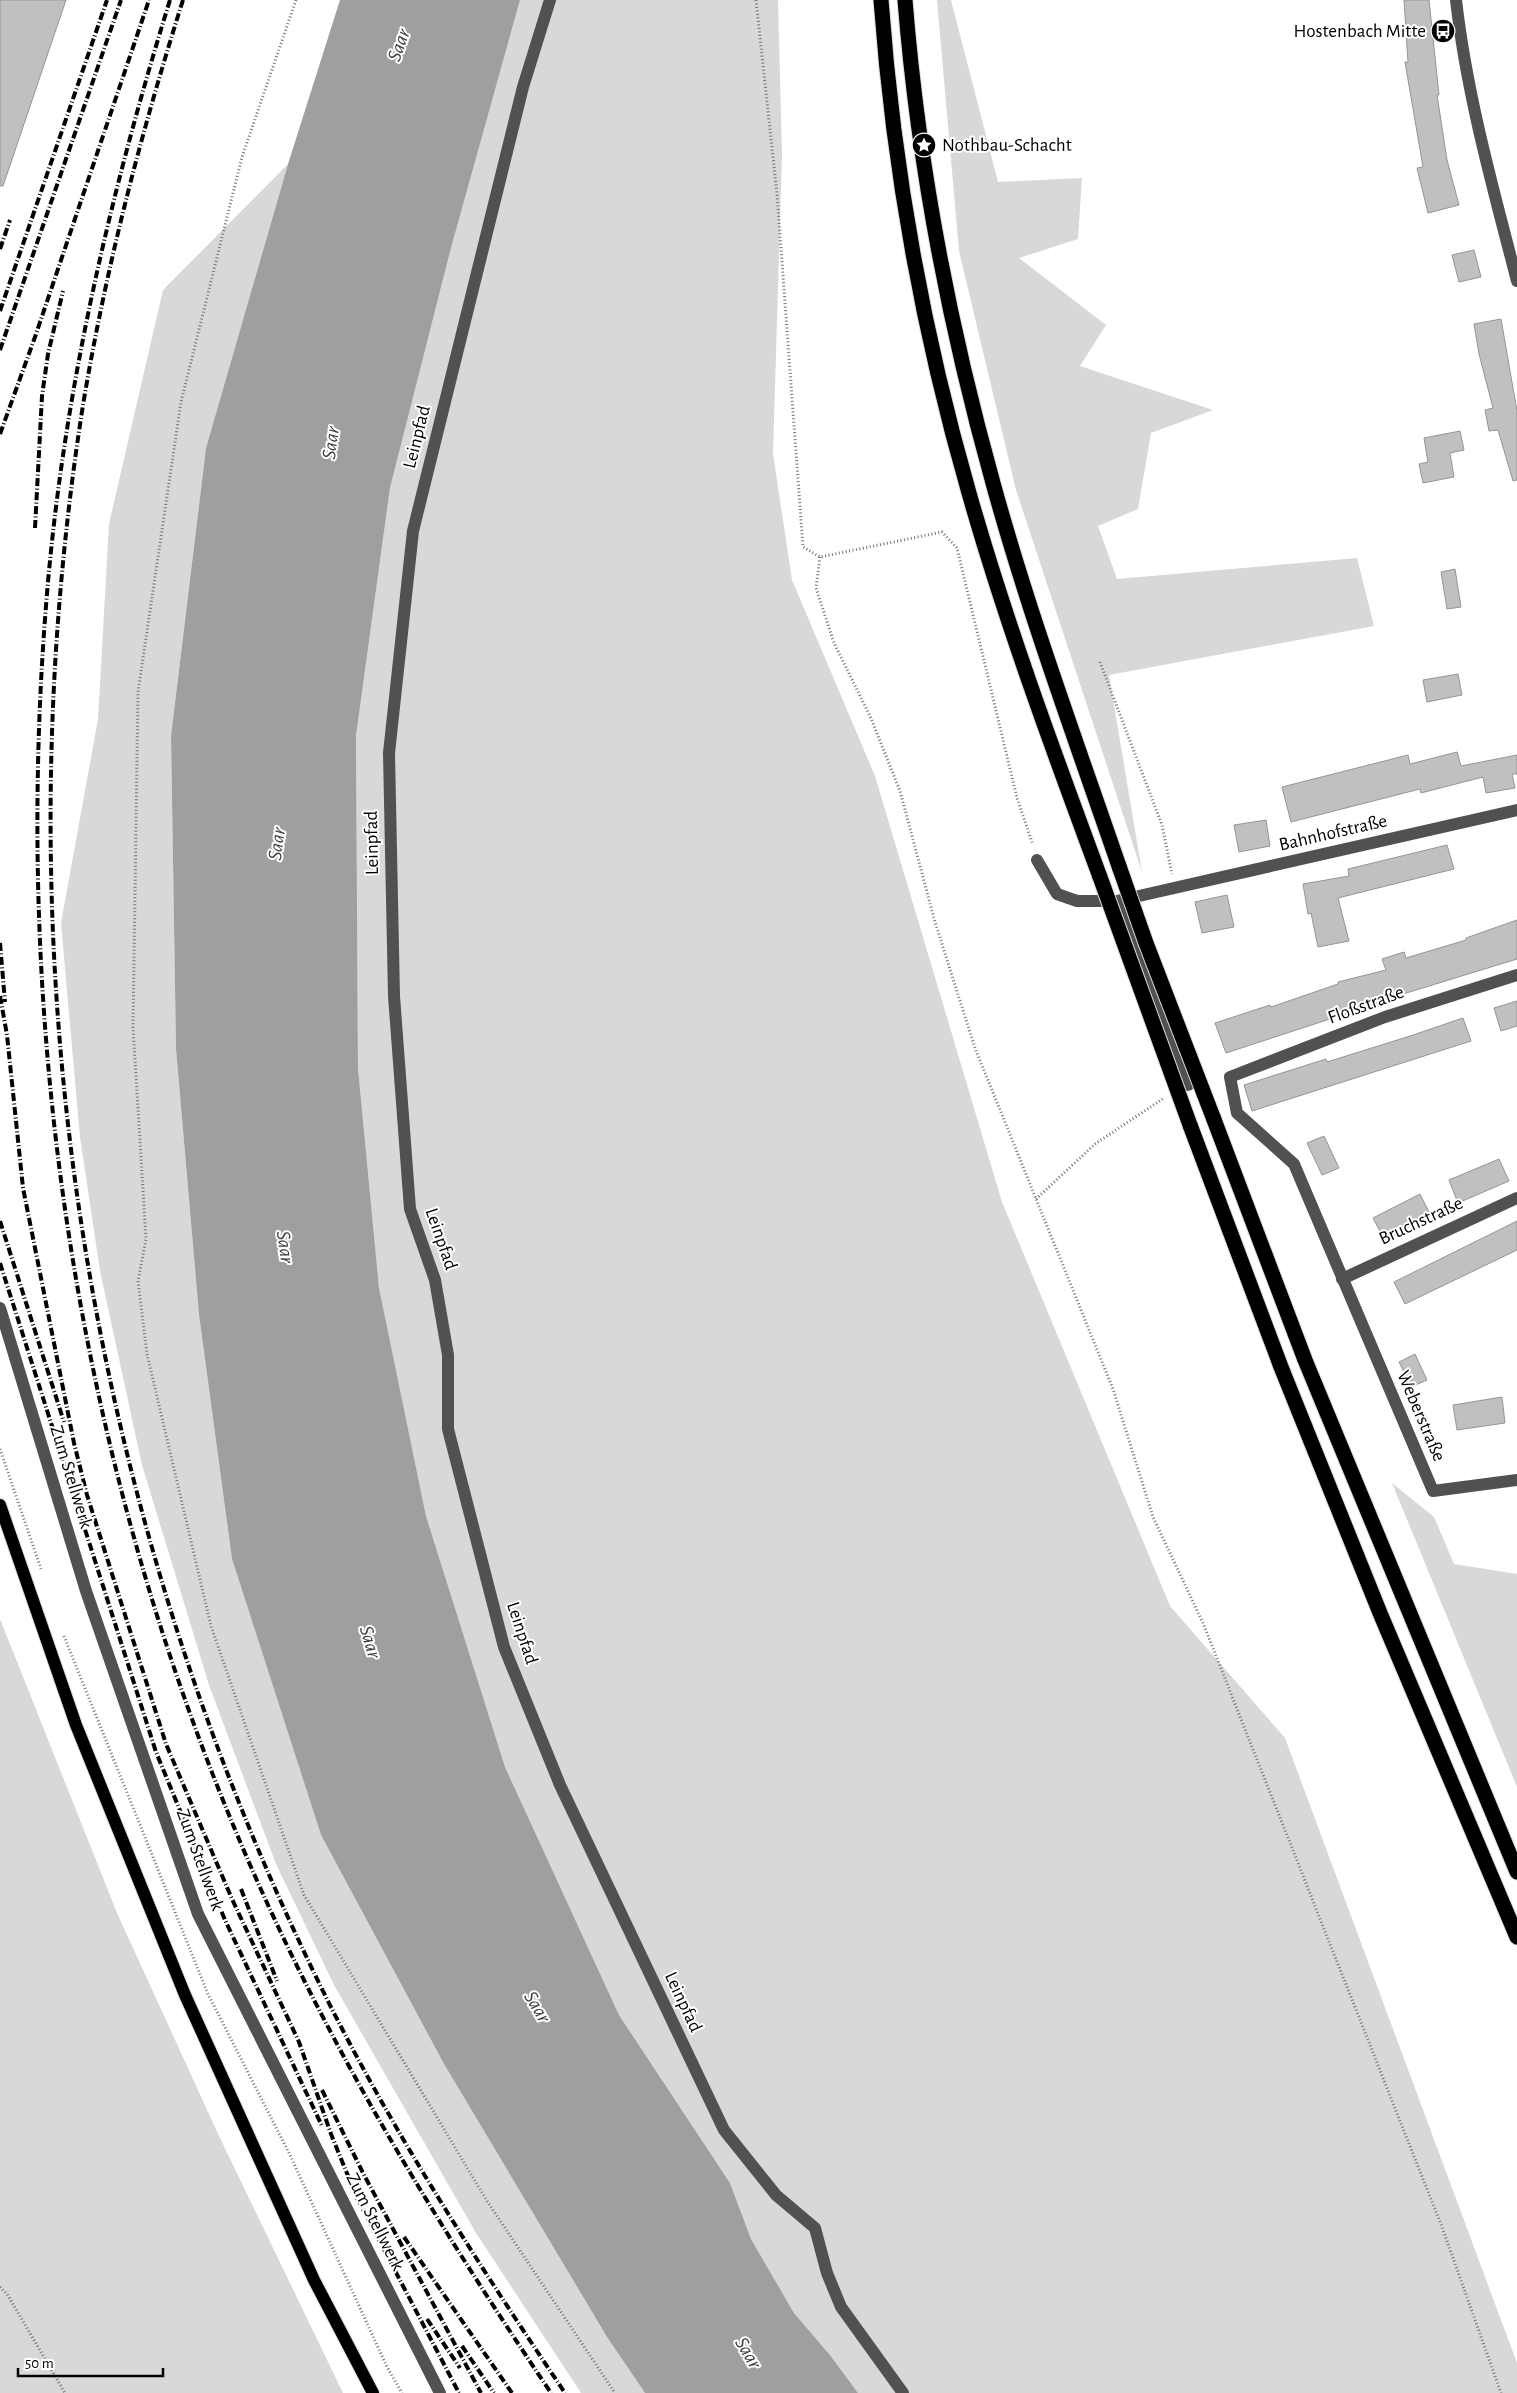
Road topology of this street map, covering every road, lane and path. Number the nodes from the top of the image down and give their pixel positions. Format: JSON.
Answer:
{"nodes":[{"id":1,"x":296,"y":0,"type":"edge"},
{"id":2,"x":550,"y":0,"type":"edge"},
{"id":3,"x":756,"y":0,"type":"edge"},
{"id":4,"x":881,"y":0,"type":"edge"},
{"id":5,"x":905,"y":0,"type":"edge"},
{"id":6,"x":1456,"y":0,"type":"edge"},
{"id":7,"x":1512,"y":239,"type":"edge"},
{"id":8,"x":1517,"y":280,"type":"edge"},
{"id":9,"x":820,"y":557,"type":"junction"},
{"id":10,"x":1100,"y":662,"type":"dead end"},
{"id":11,"x":1517,"y":810,"type":"edge"},
{"id":12,"x":1038,"y":860,"type":"joint"},
{"id":13,"x":1174,"y":888,"type":"junction"},
{"id":14,"x":1117,"y":901,"type":"junction"},
{"id":15,"x":1517,"y":975,"type":"edge"},
{"id":16,"x":1188,"y":1085,"type":"dead end"},
{"id":17,"x":1162,"y":1099,"type":"dead end"},
{"id":18,"x":1517,"y":1198,"type":"edge"},
{"id":19,"x":1036,"y":1199,"type":"junction"},
{"id":20,"x":1342,"y":1279,"type":"junction"},
{"id":21,"x":0,"y":1308,"type":"edge"},
{"id":22,"x":1517,"y":1480,"type":"edge"},
{"id":23,"x":0,"y":1505,"type":"edge"},
{"id":24,"x":1517,"y":1872,"type":"edge"},
{"id":25,"x":1517,"y":1937,"type":"edge"},
{"id":26,"x":0,"y":2287,"type":"edge"},
{"id":27,"x":65,"y":2393,"type":"edge"},
{"id":28,"x":373,"y":2393,"type":"edge"},
{"id":29,"x":440,"y":2393,"type":"edge"},
{"id":30,"x":614,"y":2393,"type":"edge"},
{"id":31,"x":902,"y":2393,"type":"edge"},
{"id":32,"x":1501,"y":2393,"type":"edge"}],
"edges":[{"from":1,"to":30,"type":"path"},
{"from":2,"to":31,"type":"street","name":"Leinpfad"},
{"from":3,"to":9,"type":"path"},
{"from":4,"to":25,"type":"highway","bridge":true},
{"from":5,"to":24,"type":"highway","bridge":true},
{"from":6,"to":7,"type":"street"},
{"from":7,"to":8,"type":"street"},
{"from":9,"to":12,"type":"path"},
{"from":9,"to":19,"type":"path"},
{"from":10,"to":13,"type":"path"},
{"from":11,"to":13,"type":"street","name":"Bahnhofstraße"},
{"from":12,"to":14,"type":"street","name":"Bahnhofstraße"},
{"from":13,"to":14,"type":"street","name":"Bahnhofstraße"},
{"from":14,"to":16,"type":"street"},
{"from":15,"to":20,"type":"street","name":"Floßstraße"},
{"from":17,"to":19,"type":"path"},
{"from":18,"to":20,"type":"street","name":"Bruchstraße"},
{"from":19,"to":32,"type":"path"},
{"from":20,"to":22,"type":"street","name":"Weberstraße"},
{"from":21,"to":29,"type":"street","name":"Zum Stellwerk"},
{"from":23,"to":28,"type":"main road"},
{"from":26,"to":27,"type":"path"}]}
